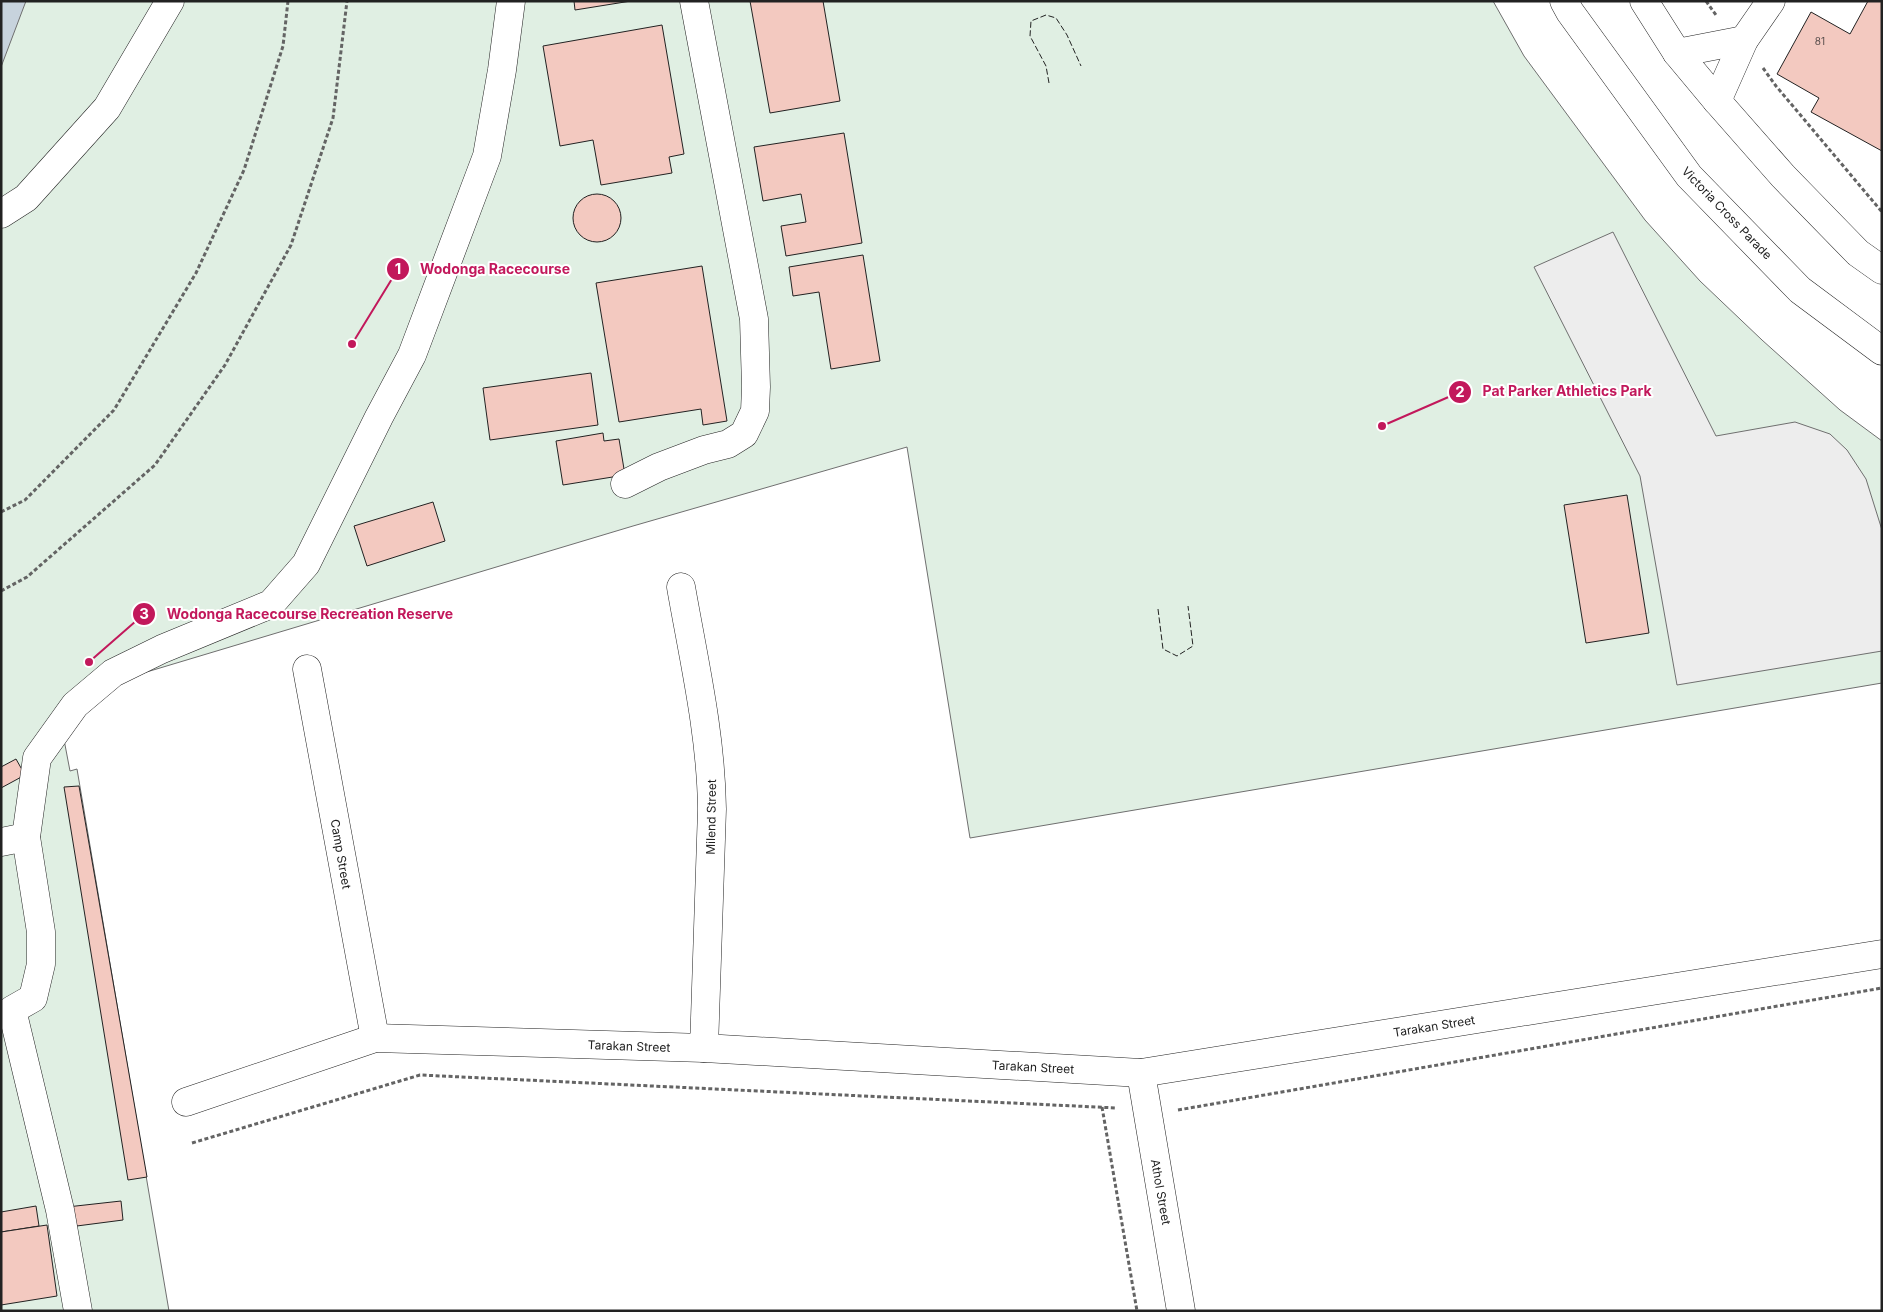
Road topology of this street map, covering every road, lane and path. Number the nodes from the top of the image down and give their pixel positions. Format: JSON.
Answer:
{"nodes":[{"id":1,"x":170,"y":1,"type":"edge"},
{"id":2,"x":288,"y":1,"type":"edge"},
{"id":3,"x":347,"y":1,"type":"edge"},
{"id":4,"x":510,"y":1,"type":"edge"},
{"id":5,"x":694,"y":1,"type":"edge"},
{"id":6,"x":1564,"y":1,"type":"edge"},
{"id":7,"x":1644,"y":1,"type":"edge"},
{"id":8,"x":1706,"y":1,"type":"edge"},
{"id":9,"x":1771,"y":1,"type":"edge"},
{"id":10,"x":1744,"y":40,"type":"junction"},
{"id":11,"x":1677,"y":52,"type":"junction"},
{"id":12,"x":1717,"y":101,"type":"junction"},
{"id":13,"x":1882,"y":212,"type":"edge"},
{"id":14,"x":1,"y":214,"type":"edge"},
{"id":15,"x":1882,"y":270,"type":"edge"},
{"id":16,"x":1882,"y":351,"type":"edge"},
{"id":17,"x":625,"y":484,"type":"dead end"},
{"id":18,"x":1,"y":512,"type":"edge"},
{"id":19,"x":681,"y":587,"type":"dead end"},
{"id":20,"x":1,"y":591,"type":"edge"},
{"id":21,"x":307,"y":669,"type":"dead end"},
{"id":22,"x":14,"y":839,"type":"edge"},
{"id":23,"x":1882,"y":954,"type":"edge"},
{"id":24,"x":6,"y":1008,"type":"edge"},
{"id":25,"x":375,"y":1038,"type":"junction"},
{"id":26,"x":704,"y":1048,"type":"junction"},
{"id":27,"x":1141,"y":1073,"type":"junction"},
{"id":28,"x":186,"y":1102,"type":"dead end"},
{"id":29,"x":1102,"y":1107,"type":"dead end"},
{"id":30,"x":78,"y":1311,"type":"edge"},
{"id":31,"x":1137,"y":1311,"type":"edge"},
{"id":32,"x":1182,"y":1311,"type":"edge"}],
"edges":[{"from":1,"to":14,"type":"street"},
{"from":2,"to":18,"type":"path"},
{"from":3,"to":20,"type":"path"},
{"from":4,"to":22,"type":"street"},
{"from":5,"to":17,"type":"street"},
{"from":6,"to":16,"type":"street","name":"Victoria Cross Parade"},
{"from":7,"to":11,"type":"street"},
{"from":8,"to":10,"type":"path"},
{"from":9,"to":10,"type":"street"},
{"from":10,"to":11,"type":"street"},
{"from":10,"to":12,"type":"street"},
{"from":10,"to":13,"type":"path"},
{"from":11,"to":12,"type":"street"},
{"from":12,"to":15,"type":"street"},
{"from":19,"to":26,"type":"street","name":"Milend Street"},
{"from":21,"to":25,"type":"street","name":"Camp Street"},
{"from":22,"to":24,"type":"street"},
{"from":23,"to":27,"type":"street","name":"Tarakan Street"},
{"from":24,"to":30,"type":"street"},
{"from":25,"to":26,"type":"street","name":"Tarakan Street"},
{"from":25,"to":28,"type":"street","name":"Tarakan Street"},
{"from":26,"to":27,"type":"street","name":"Tarakan Street"},
{"from":27,"to":32,"type":"street","name":"Athol Street"},
{"from":29,"to":31,"type":"path"}]}
